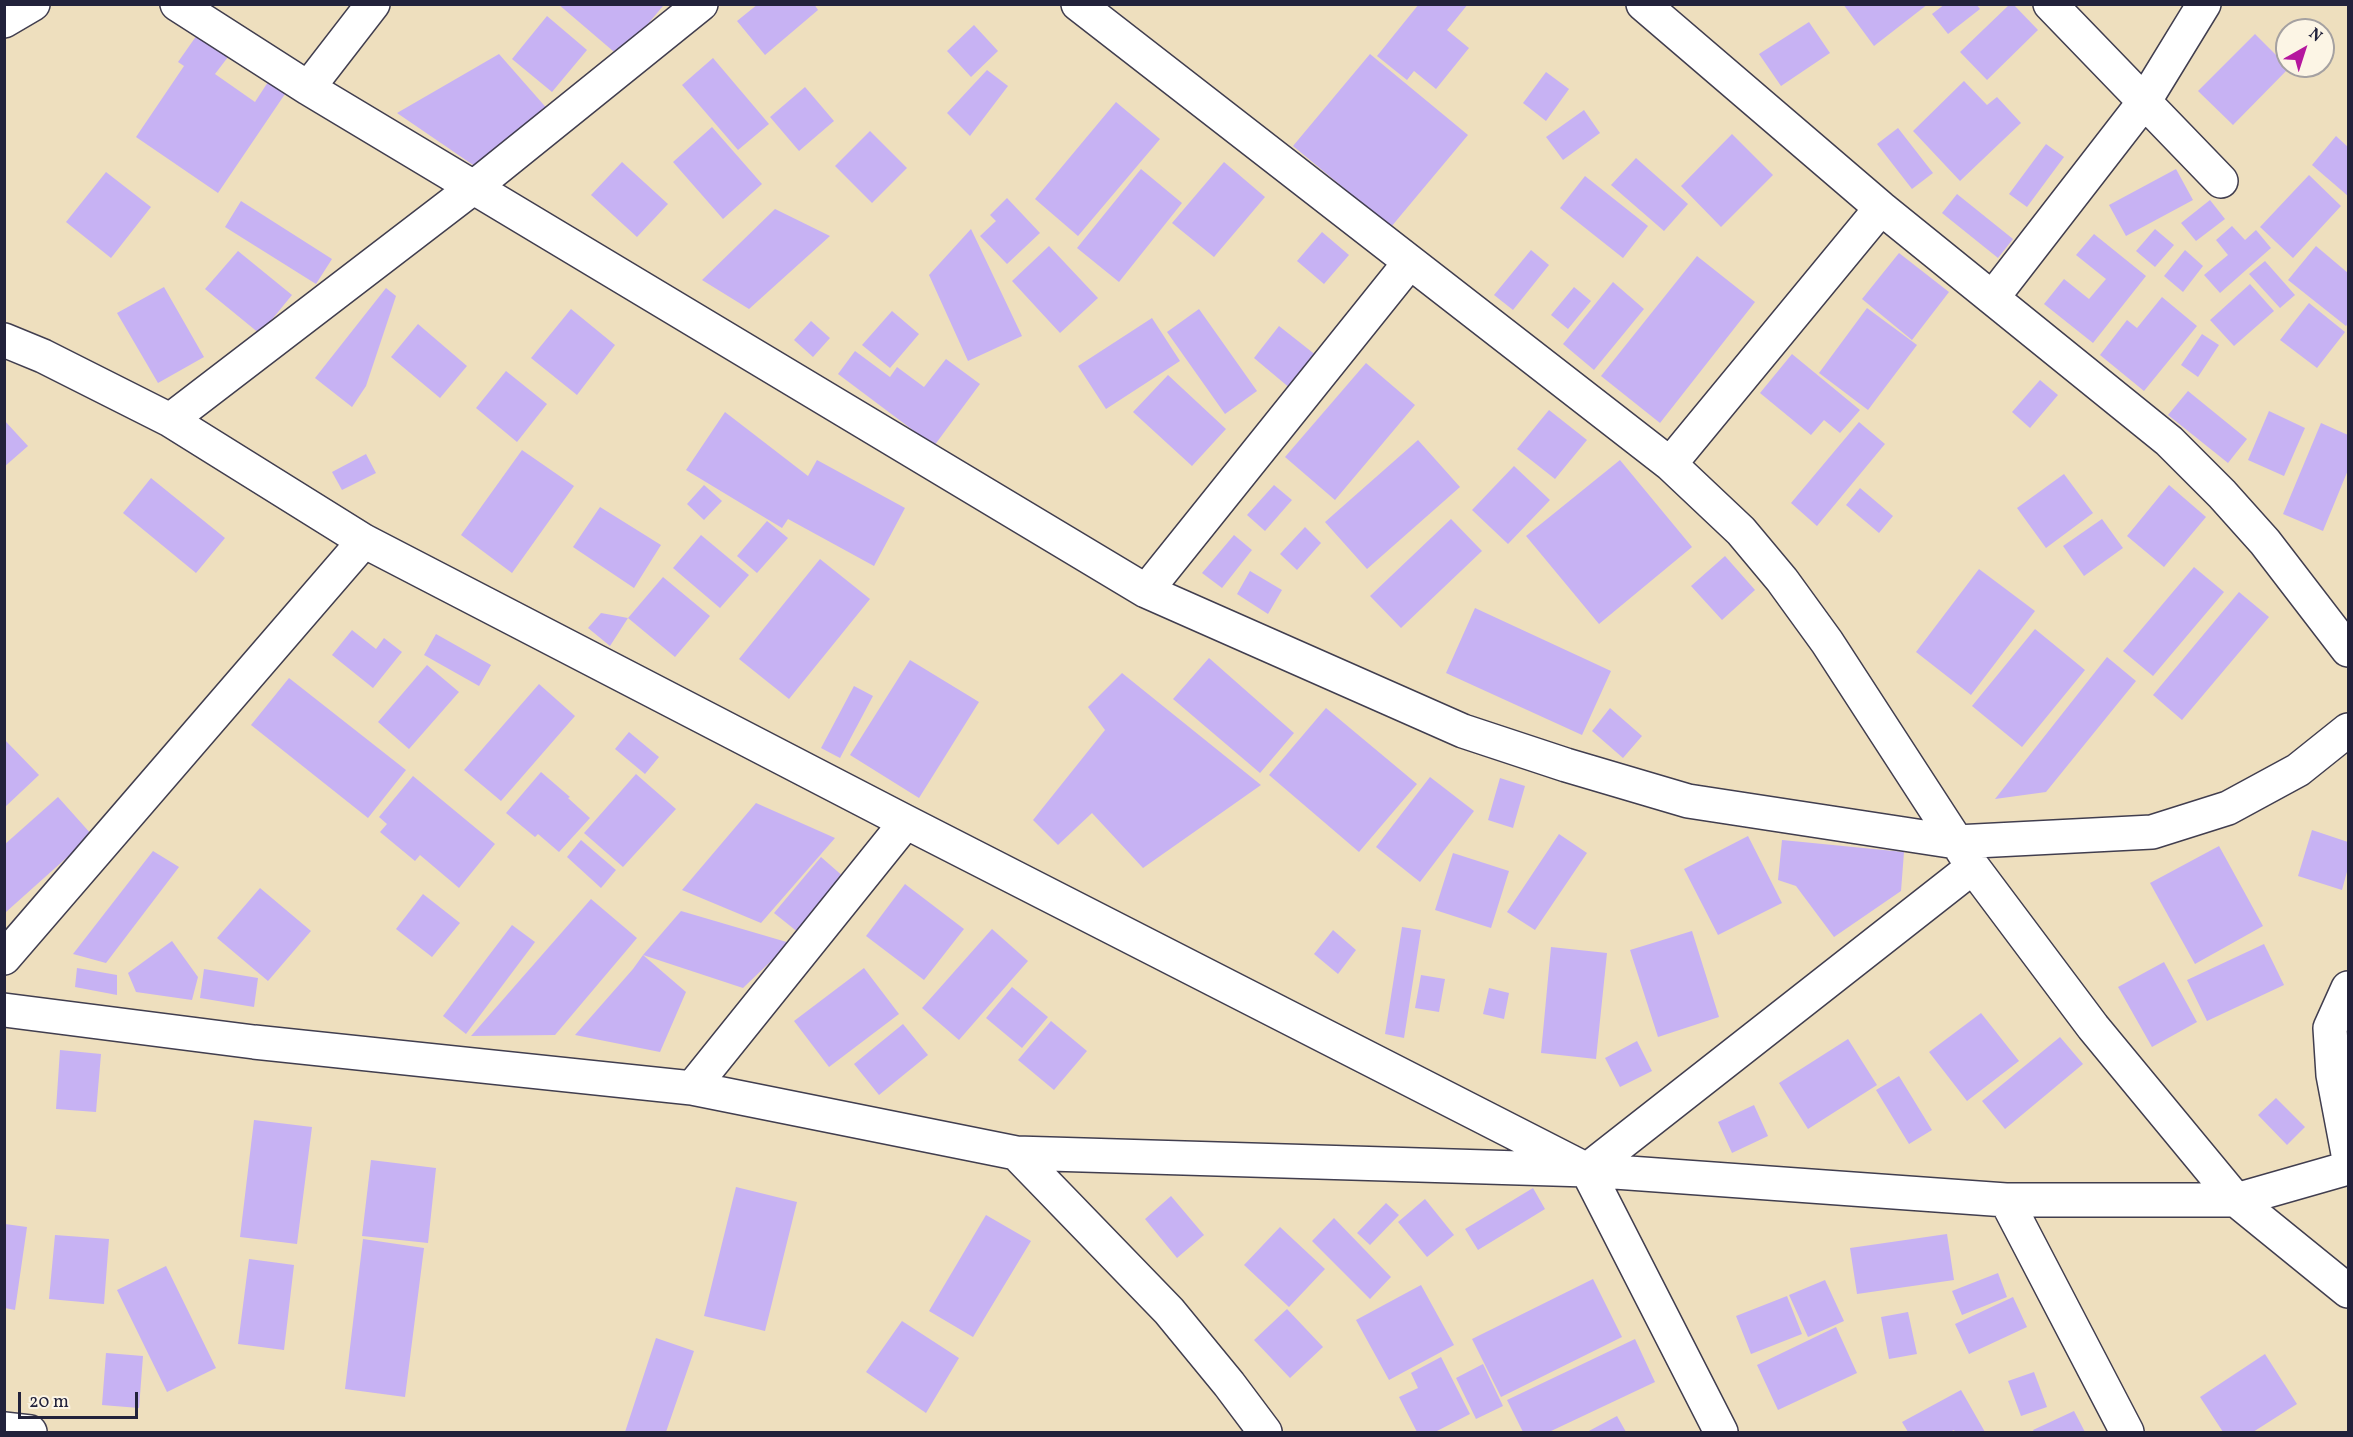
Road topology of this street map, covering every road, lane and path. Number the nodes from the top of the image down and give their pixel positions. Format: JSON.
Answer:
{"nodes":[{"id":1,"x":33,"y":4,"type":"edge"},
{"id":2,"x":177,"y":4,"type":"edge"},
{"id":3,"x":373,"y":4,"type":"edge"},
{"id":4,"x":701,"y":4,"type":"edge"},
{"id":5,"x":1078,"y":4,"type":"edge"},
{"id":6,"x":1643,"y":4,"type":"edge"},
{"id":7,"x":2050,"y":4,"type":"edge"},
{"id":8,"x":2204,"y":4,"type":"edge"},
{"id":9,"x":4,"y":21,"type":"edge"},
{"id":10,"x":308,"y":88,"type":"junction"},
{"id":11,"x":2144,"y":102,"type":"junction"},
{"id":12,"x":2221,"y":181,"type":"dead end"},
{"id":13,"x":474,"y":187,"type":"junction"},
{"id":14,"x":1881,"y":208,"type":"junction"},
{"id":15,"x":1410,"y":262,"type":"junction"},
{"id":16,"x":1993,"y":297,"type":"junction"},
{"id":17,"x":4,"y":340,"type":"edge"},
{"id":18,"x":170,"y":420,"type":"junction"},
{"id":19,"x":1671,"y":464,"type":"junction"},
{"id":20,"x":364,"y":541,"type":"junction"},
{"id":21,"x":1146,"y":591,"type":"junction"},
{"id":22,"x":2349,"y":650,"type":"edge"},
{"id":23,"x":2349,"y":730,"type":"edge"},
{"id":24,"x":906,"y":822,"type":"junction"},
{"id":25,"x":1965,"y":854,"type":"junction"},
{"id":26,"x":4,"y":958,"type":"edge"},
{"id":27,"x":2349,"y":988,"type":"edge"},
{"id":28,"x":4,"y":1010,"type":"edge"},
{"id":29,"x":692,"y":1088,"type":"junction"},
{"id":30,"x":1016,"y":1153,"type":"junction"},
{"id":31,"x":2349,"y":1154,"type":"edge"},
{"id":32,"x":2349,"y":1168,"type":"edge"},
{"id":33,"x":1587,"y":1170,"type":"junction"},
{"id":34,"x":2006,"y":1200,"type":"junction"},
{"id":35,"x":2236,"y":1200,"type":"junction"},
{"id":36,"x":2349,"y":1291,"type":"edge"},
{"id":37,"x":4,"y":1429,"type":"edge"},
{"id":38,"x":30,"y":1432,"type":"edge"},
{"id":39,"x":1265,"y":1432,"type":"edge"},
{"id":40,"x":1721,"y":1432,"type":"edge"},
{"id":41,"x":2127,"y":1432,"type":"edge"}],
"edges":[{"from":1,"to":9,"type":"street"},
{"from":2,"to":10,"type":"street"},
{"from":3,"to":10,"type":"street"},
{"from":4,"to":13,"type":"street"},
{"from":5,"to":15,"type":"street"},
{"from":6,"to":14,"type":"street"},
{"from":7,"to":11,"type":"street"},
{"from":8,"to":11,"type":"street"},
{"from":10,"to":13,"type":"street"},
{"from":11,"to":12,"type":"street"},
{"from":11,"to":16,"type":"street"},
{"from":13,"to":18,"type":"street"},
{"from":13,"to":21,"type":"street"},
{"from":14,"to":16,"type":"street"},
{"from":14,"to":19,"type":"street"},
{"from":15,"to":19,"type":"street"},
{"from":15,"to":21,"type":"street"},
{"from":16,"to":22,"type":"street"},
{"from":17,"to":18,"type":"street"},
{"from":18,"to":20,"type":"street"},
{"from":19,"to":25,"type":"street"},
{"from":20,"to":24,"type":"street"},
{"from":20,"to":26,"type":"street"},
{"from":21,"to":25,"type":"street"},
{"from":23,"to":25,"type":"street"},
{"from":24,"to":29,"type":"street"},
{"from":24,"to":33,"type":"street"},
{"from":25,"to":33,"type":"street"},
{"from":25,"to":35,"type":"street"},
{"from":27,"to":31,"type":"street"},
{"from":28,"to":29,"type":"street"},
{"from":29,"to":30,"type":"street"},
{"from":30,"to":33,"type":"street"},
{"from":30,"to":39,"type":"street"},
{"from":32,"to":35,"type":"street"},
{"from":33,"to":34,"type":"street"},
{"from":33,"to":40,"type":"street"},
{"from":34,"to":35,"type":"street"},
{"from":34,"to":41,"type":"street"},
{"from":35,"to":36,"type":"street"},
{"from":37,"to":38,"type":"street"}]}
